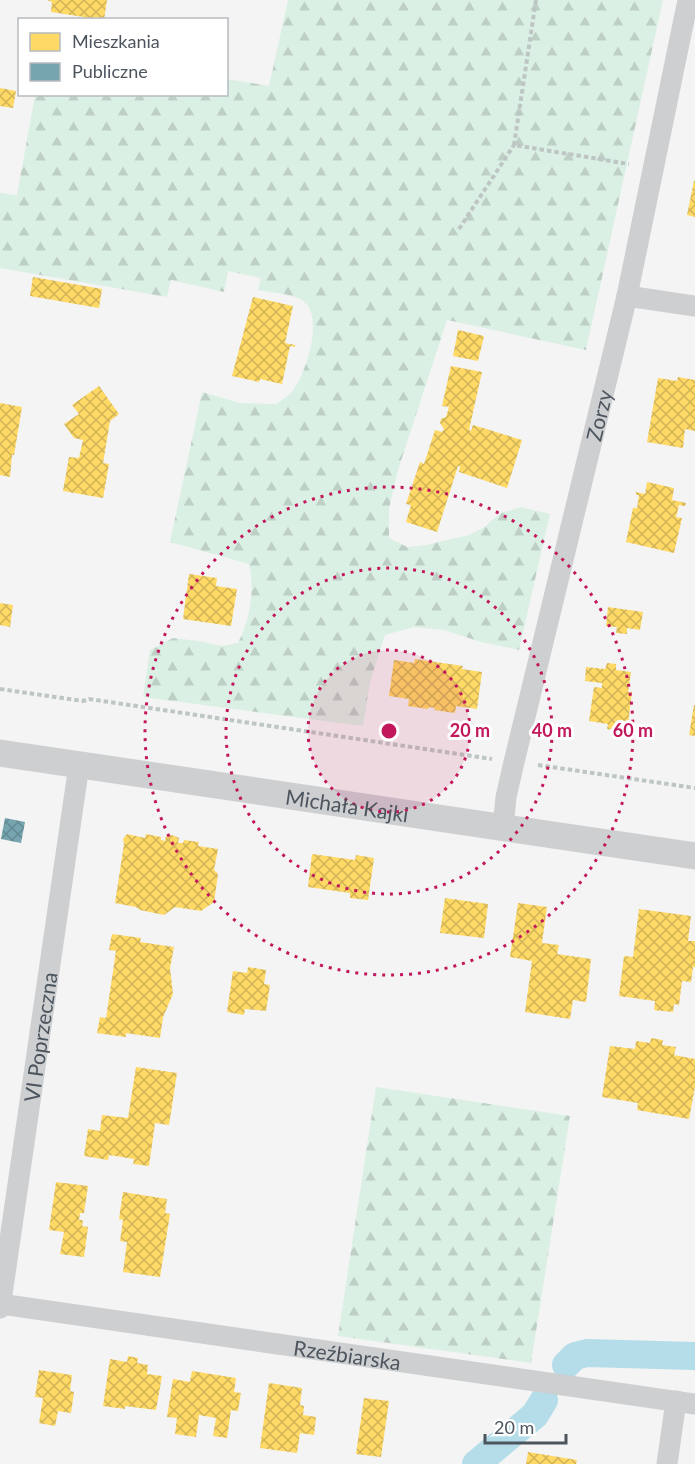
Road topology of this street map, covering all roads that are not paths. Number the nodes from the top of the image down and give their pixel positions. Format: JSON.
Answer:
{"nodes":[{"id":1,"x":688,"y":0,"type":"edge"},
{"id":2,"x":627,"y":296,"type":"junction"},
{"id":3,"x":695,"y":306,"type":"edge"},
{"id":4,"x":0,"y":753,"type":"edge"},
{"id":5,"x":79,"y":765,"type":"junction"},
{"id":6,"x":503,"y":828,"type":"junction"},
{"id":7,"x":695,"y":856,"type":"edge"},
{"id":8,"x":0,"y":1305,"type":"edge"},
{"id":9,"x":686,"y":1403,"type":"edge"},
{"id":10,"x":667,"y":1464,"type":"edge"}],
"edges":[{"from":1,"to":2,"type":"street","name":"Zorzy"},
{"from":2,"to":3,"type":"street"},
{"from":2,"to":6,"type":"street","name":"Zorzy"},
{"from":4,"to":5,"type":"street","name":"Michała Kajki"},
{"from":5,"to":6,"type":"street","name":"Michała Kajki"},
{"from":5,"to":8,"type":"street","name":"VI Poprzeczna"},
{"from":6,"to":7,"type":"street","name":"Michała Kajki"},
{"from":8,"to":9,"type":"street","name":"Rzeźbiarska"},
{"from":9,"to":10,"type":"street"}]}
